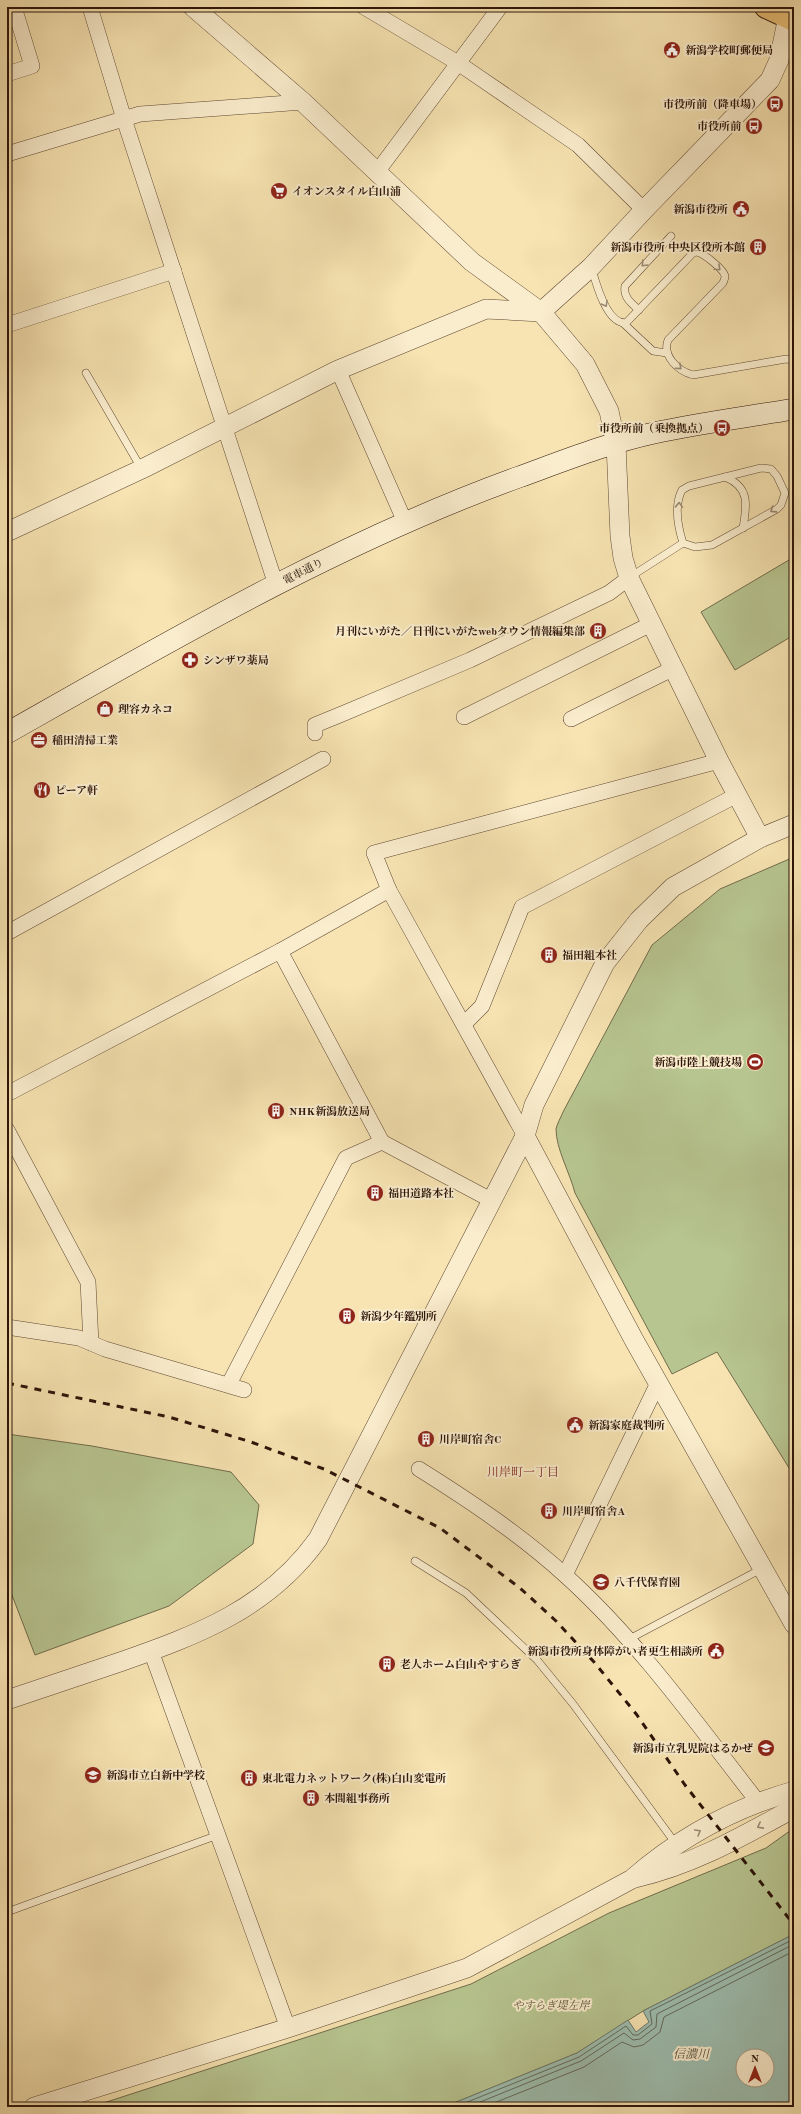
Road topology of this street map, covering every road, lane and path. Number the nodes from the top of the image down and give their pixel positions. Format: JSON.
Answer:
{"nodes":[{"id":1,"x":14,"y":7,"type":"edge"},
{"id":2,"x":90,"y":7,"type":"edge"},
{"id":3,"x":192,"y":7,"type":"edge"},
{"id":4,"x":364,"y":7,"type":"edge"},
{"id":5,"x":500,"y":7,"type":"edge"},
{"id":6,"x":766,"y":7,"type":"edge"},
{"id":7,"x":791,"y":15,"type":"edge"},
{"id":8,"x":458,"y":63,"type":"junction"},
{"id":9,"x":7,"y":74,"type":"edge"},
{"id":10,"x":303,"y":102,"type":"junction"},
{"id":11,"x":124,"y":119,"type":"junction"},
{"id":12,"x":7,"y":154,"type":"edge"},
{"id":13,"x":377,"y":172,"type":"junction"},
{"id":14,"x":644,"y":210,"type":"junction"},
{"id":15,"x":671,"y":236,"type":"dead end"},
{"id":16,"x":591,"y":267,"type":"junction"},
{"id":17,"x":174,"y":271,"type":"junction"},
{"id":18,"x":639,"y":310,"type":"junction"},
{"id":19,"x":541,"y":312,"type":"junction"},
{"id":20,"x":8,"y":320,"type":"edge"},
{"id":21,"x":623,"y":323,"type":"junction"},
{"id":22,"x":667,"y":353,"type":"junction"},
{"id":23,"x":794,"y":360,"type":"edge"},
{"id":24,"x":338,"y":370,"type":"junction"},
{"id":25,"x":86,"y":373,"type":"dead end"},
{"id":26,"x":794,"y":409,"type":"edge"},
{"id":27,"x":225,"y":428,"type":"junction"},
{"id":28,"x":616,"y":444,"type":"junction"},
{"id":29,"x":142,"y":469,"type":"junction"},
{"id":30,"x":725,"y":477,"type":"junction"},
{"id":31,"x":405,"y":522,"type":"junction"},
{"id":32,"x":743,"y":528,"type":"junction"},
{"id":33,"x":7,"y":532,"type":"edge"},
{"id":34,"x":683,"y":543,"type":"junction"},
{"id":35,"x":630,"y":578,"type":"junction"},
{"id":36,"x":276,"y":585,"type":"junction"},
{"id":37,"x":651,"y":624,"type":"junction"},
{"id":38,"x":674,"y":668,"type":"junction"},
{"id":39,"x":464,"y":717,"type":"dead end"},
{"id":40,"x":571,"y":719,"type":"dead end"},
{"id":41,"x":7,"y":733,"type":"edge"},
{"id":42,"x":315,"y":733,"type":"dead end"},
{"id":43,"x":323,"y":760,"type":"dead end"},
{"id":44,"x":719,"y":761,"type":"junction"},
{"id":45,"x":737,"y":795,"type":"junction"},
{"id":46,"x":794,"y":824,"type":"edge"},
{"id":47,"x":760,"y":838,"type":"junction"},
{"id":48,"x":389,"y":890,"type":"junction"},
{"id":49,"x":7,"y":933,"type":"edge"},
{"id":50,"x":280,"y":950,"type":"junction"},
{"id":51,"x":464,"y":1024,"type":"junction"},
{"id":52,"x":7,"y":1094,"type":"edge"},
{"id":53,"x":7,"y":1130,"type":"edge"},
{"id":54,"x":524,"y":1136,"type":"junction"},
{"id":55,"x":382,"y":1142,"type":"junction"},
{"id":56,"x":491,"y":1200,"type":"junction"},
{"id":57,"x":7,"y":1327,"type":"edge"},
{"id":58,"x":91,"y":1343,"type":"junction"},
{"id":59,"x":658,"y":1383,"type":"junction"},
{"id":60,"x":229,"y":1384,"type":"junction"},
{"id":61,"x":244,"y":1390,"type":"dead end"},
{"id":62,"x":419,"y":1469,"type":"dead end"},
{"id":63,"x":415,"y":1561,"type":"dead end"},
{"id":64,"x":763,"y":1568,"type":"junction"},
{"id":65,"x":565,"y":1575,"type":"junction"},
{"id":66,"x":794,"y":1624,"type":"edge"},
{"id":67,"x":633,"y":1637,"type":"dead end"},
{"id":68,"x":151,"y":1651,"type":"junction"},
{"id":69,"x":7,"y":1700,"type":"edge"},
{"id":70,"x":794,"y":1791,"type":"edge"},
{"id":71,"x":758,"y":1802,"type":"junction"},
{"id":72,"x":794,"y":1808,"type":"edge"},
{"id":73,"x":218,"y":1835,"type":"junction"},
{"id":74,"x":677,"y":1844,"type":"junction"},
{"id":75,"x":632,"y":1879,"type":"junction"},
{"id":76,"x":7,"y":1912,"type":"edge"},
{"id":77,"x":288,"y":2028,"type":"junction"},
{"id":78,"x":34,"y":2107,"type":"edge"}],
"edges":[{"from":1,"to":9,"type":"street"},
{"from":2,"to":11,"type":"street"},
{"from":3,"to":10,"type":"street"},
{"from":4,"to":8,"type":"street"},
{"from":5,"to":8,"type":"street"},
{"from":6,"to":7,"type":"highway"},
{"from":7,"to":14,"type":"street"},
{"from":8,"to":13,"type":"street"},
{"from":8,"to":14,"type":"street"},
{"from":10,"to":11,"type":"street"},
{"from":10,"to":13,"type":"street"},
{"from":11,"to":12,"type":"street"},
{"from":11,"to":17,"type":"street"},
{"from":13,"to":19,"type":"street"},
{"from":14,"to":16,"type":"street"},
{"from":15,"to":18,"type":"lane","one_way":true},
{"from":16,"to":19,"type":"street"},
{"from":16,"to":21,"type":"lane","one_way":true},
{"from":17,"to":20,"type":"street"},
{"from":17,"to":27,"type":"street"},
{"from":18,"to":21,"type":"lane"},
{"from":18,"to":22,"type":"lane","one_way":true},
{"from":19,"to":24,"type":"street"},
{"from":19,"to":28,"type":"street"},
{"from":21,"to":22,"type":"lane"},
{"from":22,"to":23,"type":"lane","one_way":true},
{"from":24,"to":27,"type":"street"},
{"from":24,"to":31,"type":"street"},
{"from":25,"to":29,"type":"lane"},
{"from":26,"to":28,"type":"main road","name":"電車通り"},
{"from":27,"to":29,"type":"street"},
{"from":27,"to":36,"type":"street"},
{"from":28,"to":31,"type":"main road","name":"電車通り"},
{"from":28,"to":35,"type":"street"},
{"from":29,"to":33,"type":"street"},
{"from":30,"to":32,"type":"lane"},
{"from":30,"to":32,"type":"lane","one_way":true},
{"from":34,"to":30,"type":"lane","one_way":true},
{"from":31,"to":36,"type":"main road","name":"電車通り"},
{"from":32,"to":34,"type":"lane"},
{"from":34,"to":35,"type":"lane"},
{"from":35,"to":37,"type":"street"},
{"from":35,"to":42,"type":"street"},
{"from":36,"to":41,"type":"main road","name":"電車通り"},
{"from":37,"to":38,"type":"street"},
{"from":37,"to":39,"type":"street"},
{"from":38,"to":40,"type":"street"},
{"from":38,"to":44,"type":"street"},
{"from":43,"to":49,"type":"street"},
{"from":44,"to":45,"type":"street"},
{"from":44,"to":48,"type":"street"},
{"from":45,"to":47,"type":"street"},
{"from":45,"to":51,"type":"street"},
{"from":46,"to":47,"type":"street"},
{"from":47,"to":54,"type":"street"},
{"from":48,"to":50,"type":"street"},
{"from":48,"to":51,"type":"street"},
{"from":50,"to":52,"type":"street"},
{"from":50,"to":55,"type":"street"},
{"from":51,"to":54,"type":"street"},
{"from":53,"to":58,"type":"street"},
{"from":54,"to":56,"type":"street"},
{"from":54,"to":59,"type":"street"},
{"from":55,"to":56,"type":"street"},
{"from":55,"to":60,"type":"street"},
{"from":56,"to":68,"type":"street"},
{"from":57,"to":58,"type":"street"},
{"from":58,"to":60,"type":"street"},
{"from":59,"to":64,"type":"street"},
{"from":59,"to":65,"type":"street"},
{"from":60,"to":61,"type":"street"},
{"from":62,"to":65,"type":"street"},
{"from":63,"to":74,"type":"lane"},
{"from":64,"to":66,"type":"street"},
{"from":64,"to":67,"type":"lane"},
{"from":65,"to":71,"type":"street"},
{"from":68,"to":69,"type":"street"},
{"from":68,"to":73,"type":"street"},
{"from":70,"to":71,"type":"street"},
{"from":74,"to":71,"type":"street","one_way":true},
{"from":72,"to":75,"type":"street","one_way":true},
{"from":73,"to":76,"type":"lane"},
{"from":73,"to":77,"type":"street"},
{"from":74,"to":75,"type":"street"},
{"from":75,"to":77,"type":"street"},
{"from":77,"to":78,"type":"street"}]}
